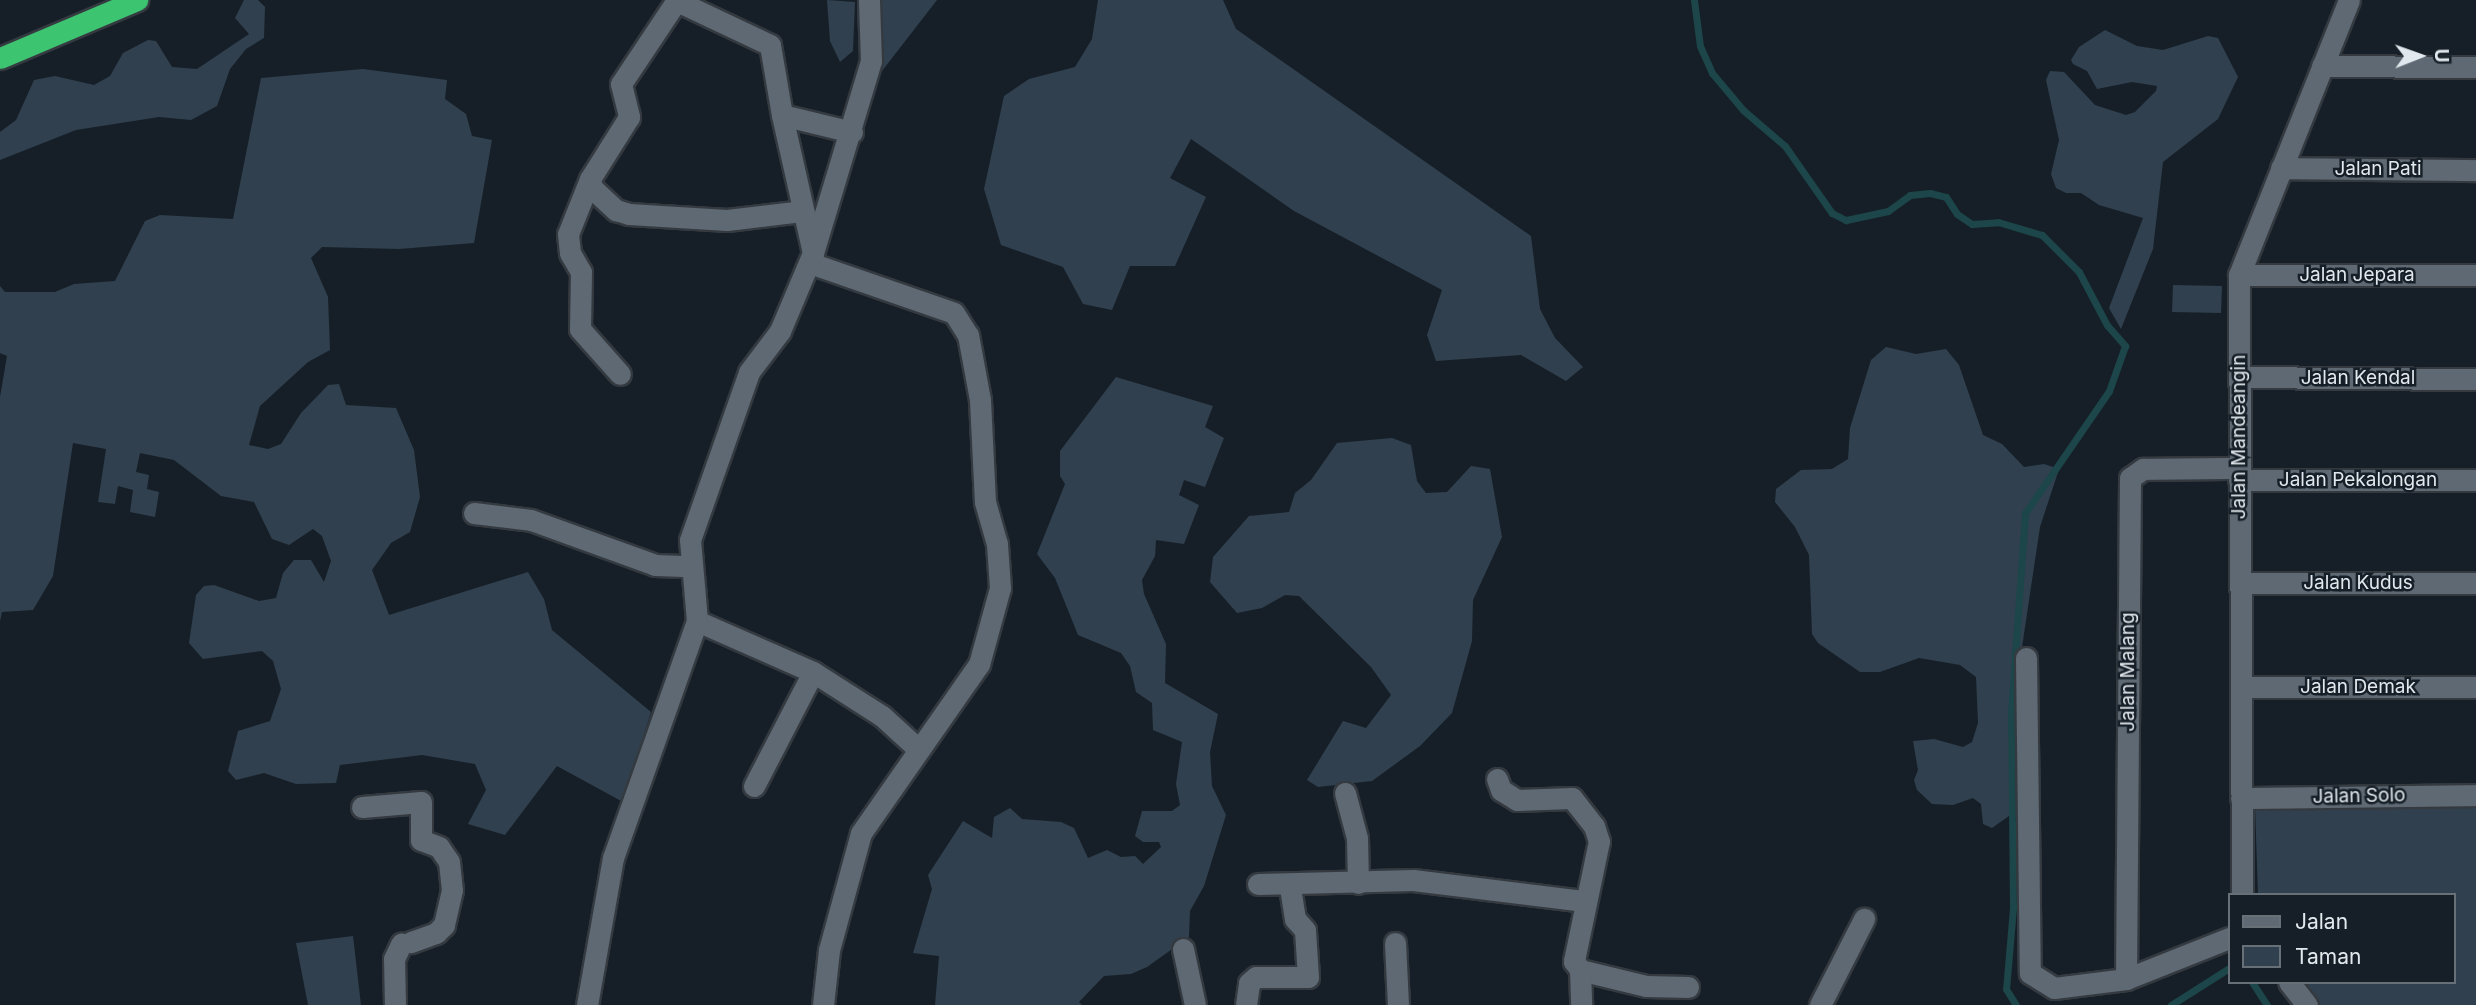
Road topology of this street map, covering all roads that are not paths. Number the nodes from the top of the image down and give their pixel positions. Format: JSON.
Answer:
{"nodes":[{"id":1,"x":137,"y":0,"type":"edge"},
{"id":2,"x":677,"y":0,"type":"edge"},
{"id":3,"x":869,"y":0,"type":"edge"},
{"id":4,"x":2349,"y":0,"type":"edge"},
{"id":5,"x":0,"y":58,"type":"edge"},
{"id":6,"x":2322,"y":66,"type":"junction"},
{"id":7,"x":2476,"y":67,"type":"edge"},
{"id":8,"x":782,"y":115,"type":"junction"},
{"id":9,"x":852,"y":132,"type":"junction"},
{"id":10,"x":2281,"y":168,"type":"junction"},
{"id":11,"x":2476,"y":170,"type":"edge"},
{"id":12,"x":590,"y":179,"type":"junction"},
{"id":13,"x":803,"y":211,"type":"junction"},
{"id":14,"x":811,"y":258,"type":"junction"},
{"id":15,"x":2238,"y":275,"type":"junction"},
{"id":16,"x":2476,"y":275,"type":"edge"},
{"id":17,"x":620,"y":374,"type":"dead end"},
{"id":18,"x":2239,"y":377,"type":"junction"},
{"id":19,"x":2476,"y":379,"type":"edge"},
{"id":20,"x":2240,"y":474,"type":"junction"},
{"id":21,"x":2476,"y":480,"type":"edge"},
{"id":22,"x":474,"y":513,"type":"dead end"},
{"id":23,"x":689,"y":566,"type":"junction"},
{"id":24,"x":2240,"y":583,"type":"junction"},
{"id":25,"x":2476,"y":583,"type":"edge"},
{"id":26,"x":696,"y":621,"type":"junction"},
{"id":27,"x":2026,"y":658,"type":"dead end"},
{"id":28,"x":813,"y":672,"type":"junction"},
{"id":29,"x":2241,"y":687,"type":"junction"},
{"id":30,"x":2476,"y":687,"type":"edge"},
{"id":31,"x":918,"y":749,"type":"junction"},
{"id":32,"x":1497,"y":779,"type":"dead end"},
{"id":33,"x":754,"y":786,"type":"dead end"},
{"id":34,"x":1345,"y":793,"type":"dead end"},
{"id":35,"x":2476,"y":795,"type":"edge"},
{"id":36,"x":2241,"y":798,"type":"junction"},
{"id":37,"x":362,"y":807,"type":"dead end"},
{"id":38,"x":1357,"y":883,"type":"junction"},
{"id":39,"x":1258,"y":884,"type":"dead end"},
{"id":40,"x":1290,"y":887,"type":"junction"},
{"id":41,"x":2242,"y":893,"type":"edge"},
{"id":42,"x":1585,"y":901,"type":"junction"},
{"id":43,"x":1860,"y":927,"type":"dead end"},
{"id":44,"x":2228,"y":938,"type":"edge"},
{"id":45,"x":1395,"y":943,"type":"dead end"},
{"id":46,"x":1183,"y":949,"type":"dead end"},
{"id":47,"x":1580,"y":970,"type":"junction"},
{"id":48,"x":2126,"y":979,"type":"junction"},
{"id":49,"x":2291,"y":984,"type":"edge"},
{"id":50,"x":1686,"y":995,"type":"edge"},
{"id":51,"x":395,"y":1005,"type":"edge"},
{"id":52,"x":587,"y":1005,"type":"edge"},
{"id":53,"x":823,"y":1005,"type":"edge"},
{"id":54,"x":1195,"y":1005,"type":"edge"},
{"id":55,"x":1246,"y":1005,"type":"edge"},
{"id":56,"x":1398,"y":1005,"type":"edge"},
{"id":57,"x":1581,"y":1005,"type":"edge"},
{"id":58,"x":1820,"y":1005,"type":"edge"},
{"id":59,"x":2307,"y":1005,"type":"edge"}],
"edges":[{"from":1,"to":5,"type":"highway"},
{"from":2,"to":8,"type":"street"},
{"from":2,"to":12,"type":"street"},
{"from":3,"to":9,"type":"street"},
{"from":4,"to":6,"type":"street","name":"Jalan Mandeangin"},
{"from":6,"to":7,"type":"street"},
{"from":6,"to":10,"type":"street","name":"Jalan Mandeangin"},
{"from":8,"to":9,"type":"street"},
{"from":8,"to":13,"type":"street"},
{"from":9,"to":14,"type":"street"},
{"from":10,"to":11,"type":"street","name":"Jalan Pati"},
{"from":10,"to":15,"type":"street","name":"Jalan Mandeangin"},
{"from":12,"to":13,"type":"street"},
{"from":12,"to":17,"type":"street"},
{"from":13,"to":14,"type":"street"},
{"from":14,"to":23,"type":"street"},
{"from":14,"to":31,"type":"street"},
{"from":15,"to":16,"type":"street","name":"Jalan Jepara"},
{"from":15,"to":18,"type":"street","name":"Jalan Mandeangin"},
{"from":18,"to":19,"type":"street","name":"Jalan Kendal"},
{"from":18,"to":20,"type":"street","name":"Jalan Mandeangin"},
{"from":20,"to":21,"type":"street","name":"Jalan Pekalongan"},
{"from":20,"to":24,"type":"street","name":"Jalan Mandeangin"},
{"from":20,"to":48,"type":"street","name":"Jalan Malang"},
{"from":22,"to":23,"type":"street"},
{"from":23,"to":26,"type":"street"},
{"from":24,"to":25,"type":"street","name":"Jalan Kudus"},
{"from":24,"to":29,"type":"street","name":"Jalan Mandeangin"},
{"from":26,"to":28,"type":"street"},
{"from":26,"to":52,"type":"street"},
{"from":27,"to":48,"type":"street"},
{"from":28,"to":31,"type":"street"},
{"from":28,"to":33,"type":"street"},
{"from":29,"to":30,"type":"street","name":"Jalan Demak"},
{"from":29,"to":36,"type":"street","name":"Jalan Mandeangin"},
{"from":31,"to":53,"type":"street"},
{"from":32,"to":42,"type":"street"},
{"from":34,"to":38,"type":"street"},
{"from":35,"to":36,"type":"street","name":"Jalan Solo"},
{"from":36,"to":41,"type":"street","name":"Jalan Mandeangin"},
{"from":37,"to":51,"type":"street"},
{"from":38,"to":40,"type":"street"},
{"from":38,"to":42,"type":"street"},
{"from":39,"to":40,"type":"street"},
{"from":40,"to":55,"type":"street"},
{"from":42,"to":47,"type":"street"},
{"from":43,"to":58,"type":"street"},
{"from":44,"to":48,"type":"street"},
{"from":45,"to":56,"type":"street"},
{"from":46,"to":54,"type":"street"},
{"from":47,"to":50,"type":"street"},
{"from":47,"to":57,"type":"street"},
{"from":49,"to":59,"type":"street"}]}
